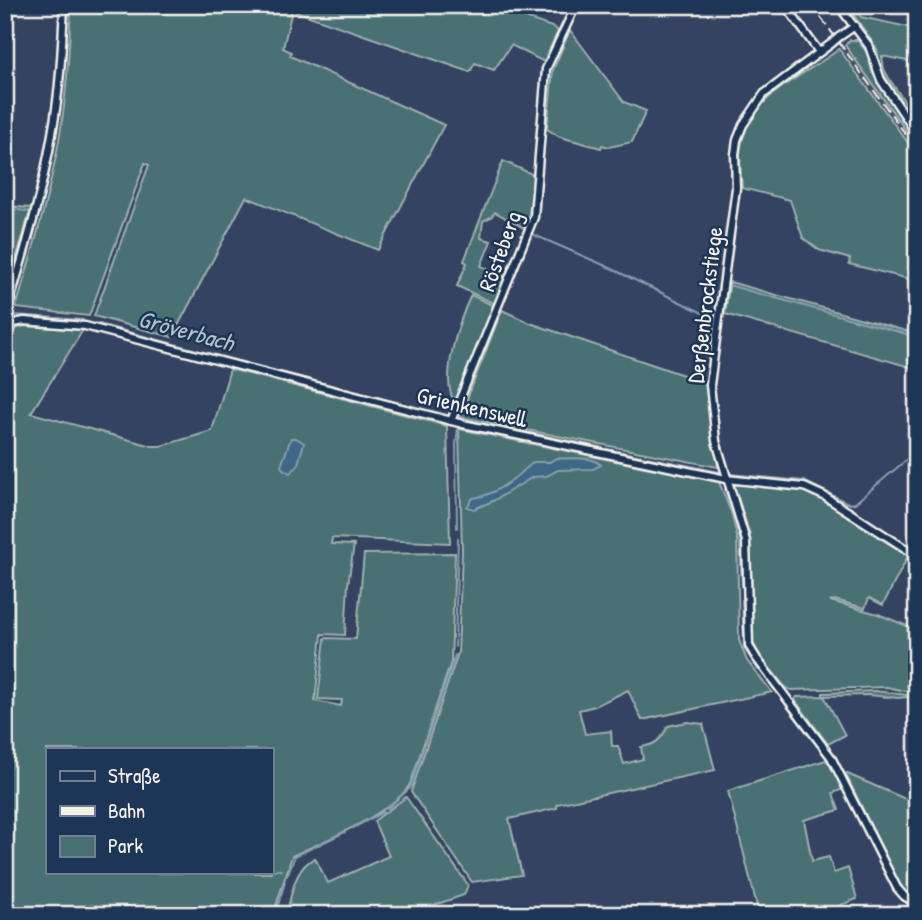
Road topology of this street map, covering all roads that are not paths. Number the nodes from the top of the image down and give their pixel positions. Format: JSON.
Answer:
{"nodes":[{"id":1,"x":64,"y":5,"type":"edge"},
{"id":2,"x":576,"y":5,"type":"edge"},
{"id":3,"x":785,"y":5,"type":"edge"},
{"id":4,"x":838,"y":5,"type":"edge"},
{"id":5,"x":855,"y":26,"type":"junction"},
{"id":6,"x":819,"y":52,"type":"junction"},
{"id":7,"x":917,"y":134,"type":"edge"},
{"id":8,"x":7,"y":324,"type":"edge"},
{"id":9,"x":451,"y":421,"type":"junction"},
{"id":10,"x":726,"y":479,"type":"junction"},
{"id":11,"x":917,"y":556,"type":"edge"},
{"id":12,"x":917,"y":904,"type":"edge"}],
"edges":[{"from":1,"to":8,"type":"street"},
{"from":2,"to":9,"type":"street","name":"Rösteberg"},
{"from":3,"to":6,"type":"street"},
{"from":4,"to":5,"type":"street"},
{"from":5,"to":6,"type":"street","name":"Derßenbrockstiege","bridge":true},
{"from":5,"to":7,"type":"street"},
{"from":6,"to":10,"type":"street","name":"Derßenbrockstiege"},
{"from":8,"to":9,"type":"street","name":"Grienkenswell"},
{"from":9,"to":10,"type":"street","name":"Grienkenswell"},
{"from":10,"to":11,"type":"street","name":"Grienkenswell"},
{"from":10,"to":12,"type":"street","name":"Derßenbrockstiege"}]}
